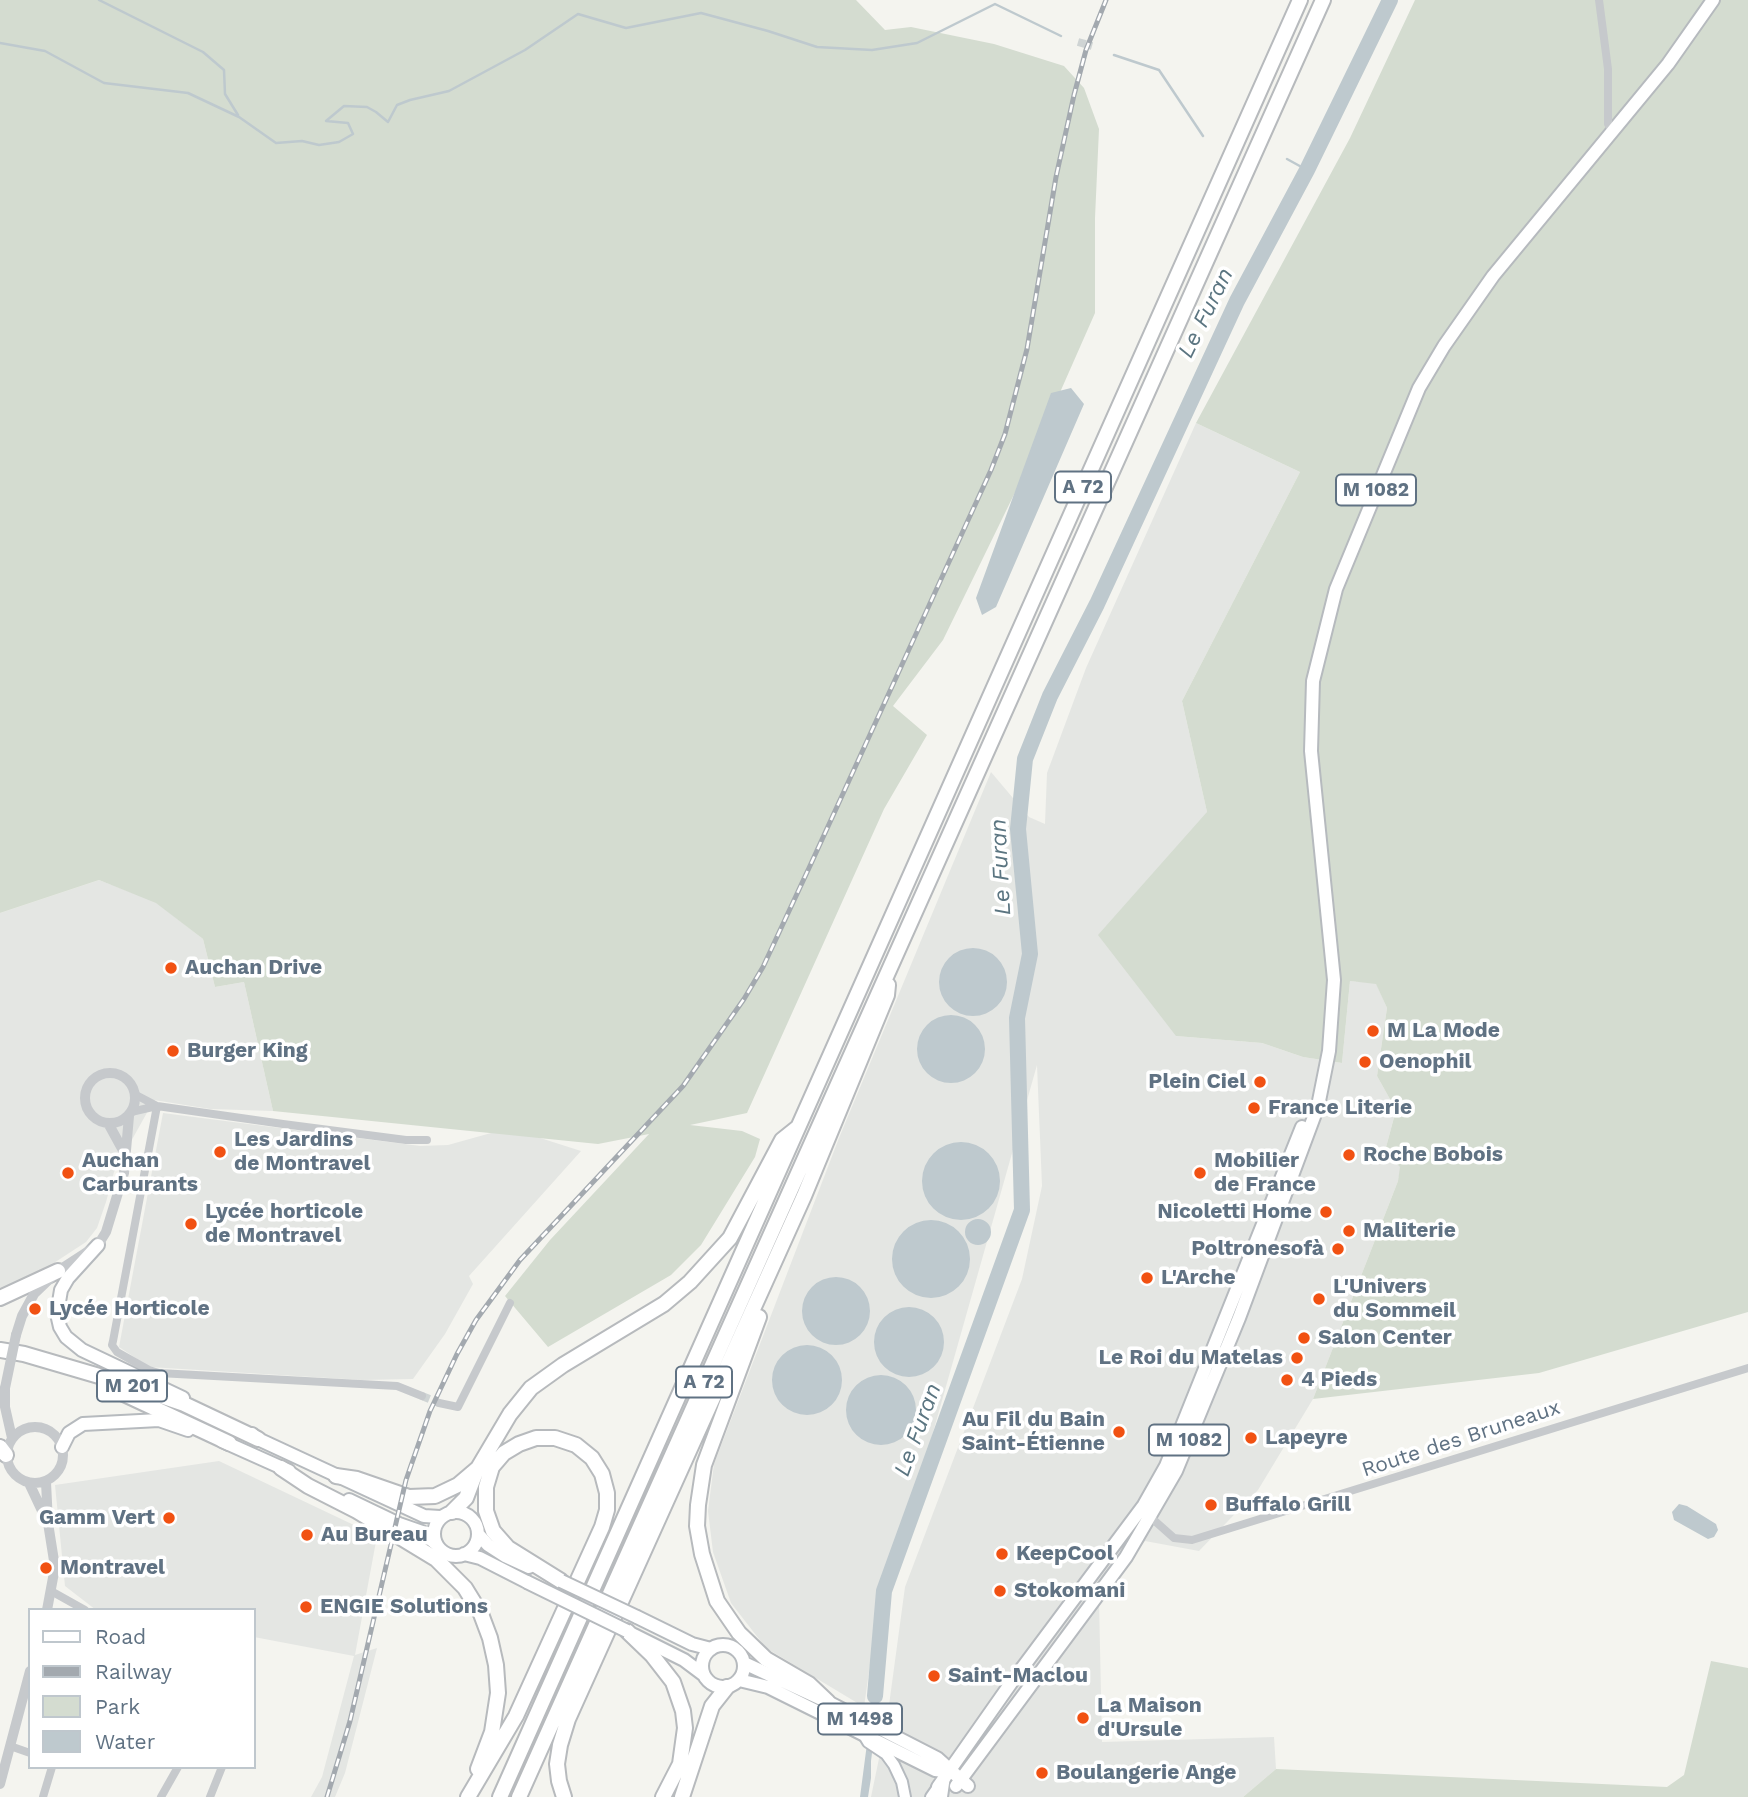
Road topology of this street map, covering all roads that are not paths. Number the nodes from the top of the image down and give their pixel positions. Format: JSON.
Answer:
{"nodes":[{"id":1,"x":1300,"y":0,"type":"edge"},
{"id":2,"x":1323,"y":0,"type":"edge"},
{"id":3,"x":1599,"y":0,"type":"edge"},
{"id":4,"x":1713,"y":0,"type":"edge"},
{"id":5,"x":1613,"y":132,"type":"junction"},
{"id":6,"x":890,"y":967,"type":"junction"},
{"id":7,"x":1324,"y":1075,"type":"junction"},
{"id":8,"x":136,"y":1095,"type":"junction"},
{"id":9,"x":157,"y":1106,"type":"junction"},
{"id":10,"x":130,"y":1114,"type":"junction"},
{"id":11,"x":108,"y":1123,"type":"junction"},
{"id":12,"x":798,"y":1128,"type":"junction"},
{"id":13,"x":427,"y":1140,"type":"dead end"},
{"id":14,"x":125,"y":1154,"type":"junction"},
{"id":15,"x":804,"y":1196,"type":"junction"},
{"id":16,"x":98,"y":1245,"type":"junction"},
{"id":17,"x":58,"y":1271,"type":"junction"},
{"id":18,"x":0,"y":1298,"type":"edge"},
{"id":19,"x":510,"y":1303,"type":"dead end"},
{"id":20,"x":0,"y":1350,"type":"edge"},
{"id":21,"x":0,"y":1356,"type":"edge"},
{"id":22,"x":1748,"y":1368,"type":"edge"},
{"id":23,"x":422,"y":1396,"type":"tunnel mouth"},
{"id":24,"x":439,"y":1403,"type":"tunnel mouth"},
{"id":25,"x":5,"y":1407,"type":"junction"},
{"id":26,"x":26,"y":1428,"type":"junction"},
{"id":27,"x":12,"y":1438,"type":"junction"},
{"id":28,"x":258,"y":1439,"type":"junction"},
{"id":29,"x":229,"y":1443,"type":"junction"},
{"id":30,"x":62,"y":1447,"type":"junction"},
{"id":31,"x":3,"y":1451,"type":"edge"},
{"id":32,"x":281,"y":1468,"type":"junction"},
{"id":33,"x":478,"y":1468,"type":"junction"},
{"id":34,"x":337,"y":1476,"type":"junction"},
{"id":35,"x":46,"y":1482,"type":"junction"},
{"id":36,"x":29,"y":1483,"type":"junction"},
{"id":37,"x":1144,"y":1505,"type":"junction"},
{"id":38,"x":447,"y":1515,"type":"junction"},
{"id":39,"x":1149,"y":1518,"type":"junction"},
{"id":40,"x":48,"y":1523,"type":"junction"},
{"id":41,"x":478,"y":1534,"type":"junction"},
{"id":42,"x":436,"y":1544,"type":"junction"},
{"id":43,"x":464,"y":1554,"type":"junction"},
{"id":44,"x":1095,"y":1571,"type":"junction"},
{"id":45,"x":1109,"y":1580,"type":"junction"},
{"id":46,"x":561,"y":1581,"type":"junction"},
{"id":47,"x":51,"y":1591,"type":"junction"},
{"id":48,"x":47,"y":1608,"type":"edge"},
{"id":49,"x":81,"y":1608,"type":"edge"},
{"id":50,"x":627,"y":1632,"type":"junction"},
{"id":51,"x":711,"y":1649,"type":"junction"},
{"id":52,"x":744,"y":1663,"type":"junction"},
{"id":53,"x":704,"y":1675,"type":"junction"},
{"id":54,"x":28,"y":1678,"type":"edge"},
{"id":55,"x":733,"y":1683,"type":"junction"},
{"id":56,"x":828,"y":1702,"type":"junction"},
{"id":57,"x":975,"y":1733,"type":"junction"},
{"id":58,"x":863,"y":1735,"type":"junction"},
{"id":59,"x":10,"y":1746,"type":"junction"},
{"id":60,"x":28,"y":1752,"type":"edge"},
{"id":61,"x":51,"y":1769,"type":"edge"},
{"id":62,"x":177,"y":1769,"type":"edge"},
{"id":63,"x":221,"y":1769,"type":"edge"},
{"id":64,"x":952,"y":1781,"type":"edge"},
{"id":65,"x":0,"y":1784,"type":"edge"},
{"id":66,"x":43,"y":1797,"type":"edge"},
{"id":67,"x":161,"y":1797,"type":"edge"},
{"id":68,"x":210,"y":1797,"type":"edge"},
{"id":69,"x":466,"y":1797,"type":"edge"},
{"id":70,"x":500,"y":1797,"type":"edge"},
{"id":71,"x":519,"y":1797,"type":"edge"},
{"id":72,"x":565,"y":1797,"type":"edge"},
{"id":73,"x":663,"y":1797,"type":"edge"},
{"id":74,"x":681,"y":1797,"type":"edge"},
{"id":75,"x":905,"y":1797,"type":"edge"}],
"edges":[{"from":1,"to":12,"type":"highway","number":"A 72"},
{"from":2,"to":6,"type":"highway","number":"A 72"},
{"from":3,"to":5,"type":"street"},
{"from":4,"to":5,"type":"main road","number":"M 1082"},
{"from":5,"to":7,"type":"main road","number":"M 1082"},
{"from":6,"to":15,"type":"highway"},
{"from":6,"to":71,"type":"highway","number":"A 72"},
{"from":7,"to":37,"type":"main road","number":"M 1082"},
{"from":7,"to":39,"type":"main road","number":"M 1082"},
{"from":8,"to":9,"type":"street"},
{"from":8,"to":10,"type":"street"},
{"from":8,"to":11,"type":"street"},
{"from":9,"to":10,"type":"street"},
{"from":9,"to":13,"type":"street"},
{"from":9,"to":23,"type":"street"},
{"from":10,"to":11,"type":"street"},
{"from":10,"to":14,"type":"street"},
{"from":11,"to":14,"type":"street"},
{"from":12,"to":33,"type":"highway"},
{"from":12,"to":70,"type":"highway","number":"A 72"},
{"from":14,"to":16,"type":"street"},
{"from":15,"to":56,"type":"highway"},
{"from":15,"to":72,"type":"highway"},
{"from":16,"to":17,"type":"street"},
{"from":16,"to":28,"type":"main road"},
{"from":17,"to":18,"type":"highway"},
{"from":17,"to":25,"type":"street","bridge":true},
{"from":19,"to":24,"type":"street"},
{"from":20,"to":28,"type":"highway","number":"M 201"},
{"from":21,"to":29,"type":"highway","number":"M 201"},
{"from":22,"to":39,"type":"street","name":"Route des Bruneaux"},
{"from":25,"to":26,"type":"street"},
{"from":25,"to":27,"type":"street"},
{"from":26,"to":27,"type":"street"},
{"from":26,"to":30,"type":"street"},
{"from":27,"to":31,"type":"street"},
{"from":28,"to":34,"type":"main road","number":"M 201"},
{"from":29,"to":30,"type":"main road"},
{"from":29,"to":32,"type":"main road","number":"M 201"},
{"from":30,"to":35,"type":"street"},
{"from":31,"to":36,"type":"street"},
{"from":32,"to":42,"type":"main road","number":"M 201"},
{"from":32,"to":69,"type":"highway"},
{"from":33,"to":34,"type":"highway"},
{"from":33,"to":38,"type":"highway"},
{"from":34,"to":38,"type":"main road","number":"M 201"},
{"from":35,"to":36,"type":"street"},
{"from":35,"to":40,"type":"street"},
{"from":36,"to":40,"type":"street"},
{"from":37,"to":39,"type":"street"},
{"from":37,"to":44,"type":"main road","number":"M 1082"},
{"from":38,"to":41,"type":"main road"},
{"from":38,"to":42,"type":"main road"},
{"from":39,"to":45,"type":"main road","number":"M 1082"},
{"from":40,"to":47,"type":"street"},
{"from":41,"to":43,"type":"main road"},
{"from":41,"to":46,"type":"main road"},
{"from":42,"to":43,"type":"main road"},
{"from":43,"to":50,"type":"main road","bridge":true},
{"from":44,"to":45,"type":"main road"},
{"from":44,"to":57,"type":"main road","number":"M 1082"},
{"from":45,"to":64,"type":"main road","number":"M 1082"},
{"from":46,"to":51,"type":"main road","bridge":true},
{"from":46,"to":69,"type":"highway"},
{"from":47,"to":48,"type":"street"},
{"from":47,"to":49,"type":"street"},
{"from":50,"to":53,"type":"main road"},
{"from":50,"to":73,"type":"highway"},
{"from":51,"to":52,"type":"main road"},
{"from":51,"to":53,"type":"main road"},
{"from":52,"to":55,"type":"main road"},
{"from":52,"to":56,"type":"main road","number":"M 1498"},
{"from":53,"to":55,"type":"main road"},
{"from":54,"to":59,"type":"street"},
{"from":55,"to":58,"type":"main road","number":"M 1498"},
{"from":55,"to":74,"type":"highway"},
{"from":56,"to":64,"type":"main road","number":"M 1498"},
{"from":57,"to":64,"type":"main road","number":"M 1082"},
{"from":57,"to":64,"type":"main road"},
{"from":58,"to":64,"type":"main road","number":"M 1498"},
{"from":58,"to":75,"type":"main road"},
{"from":59,"to":60,"type":"street"},
{"from":59,"to":65,"type":"street"},
{"from":61,"to":66,"type":"street"},
{"from":62,"to":67,"type":"street"},
{"from":63,"to":68,"type":"street"}]}
